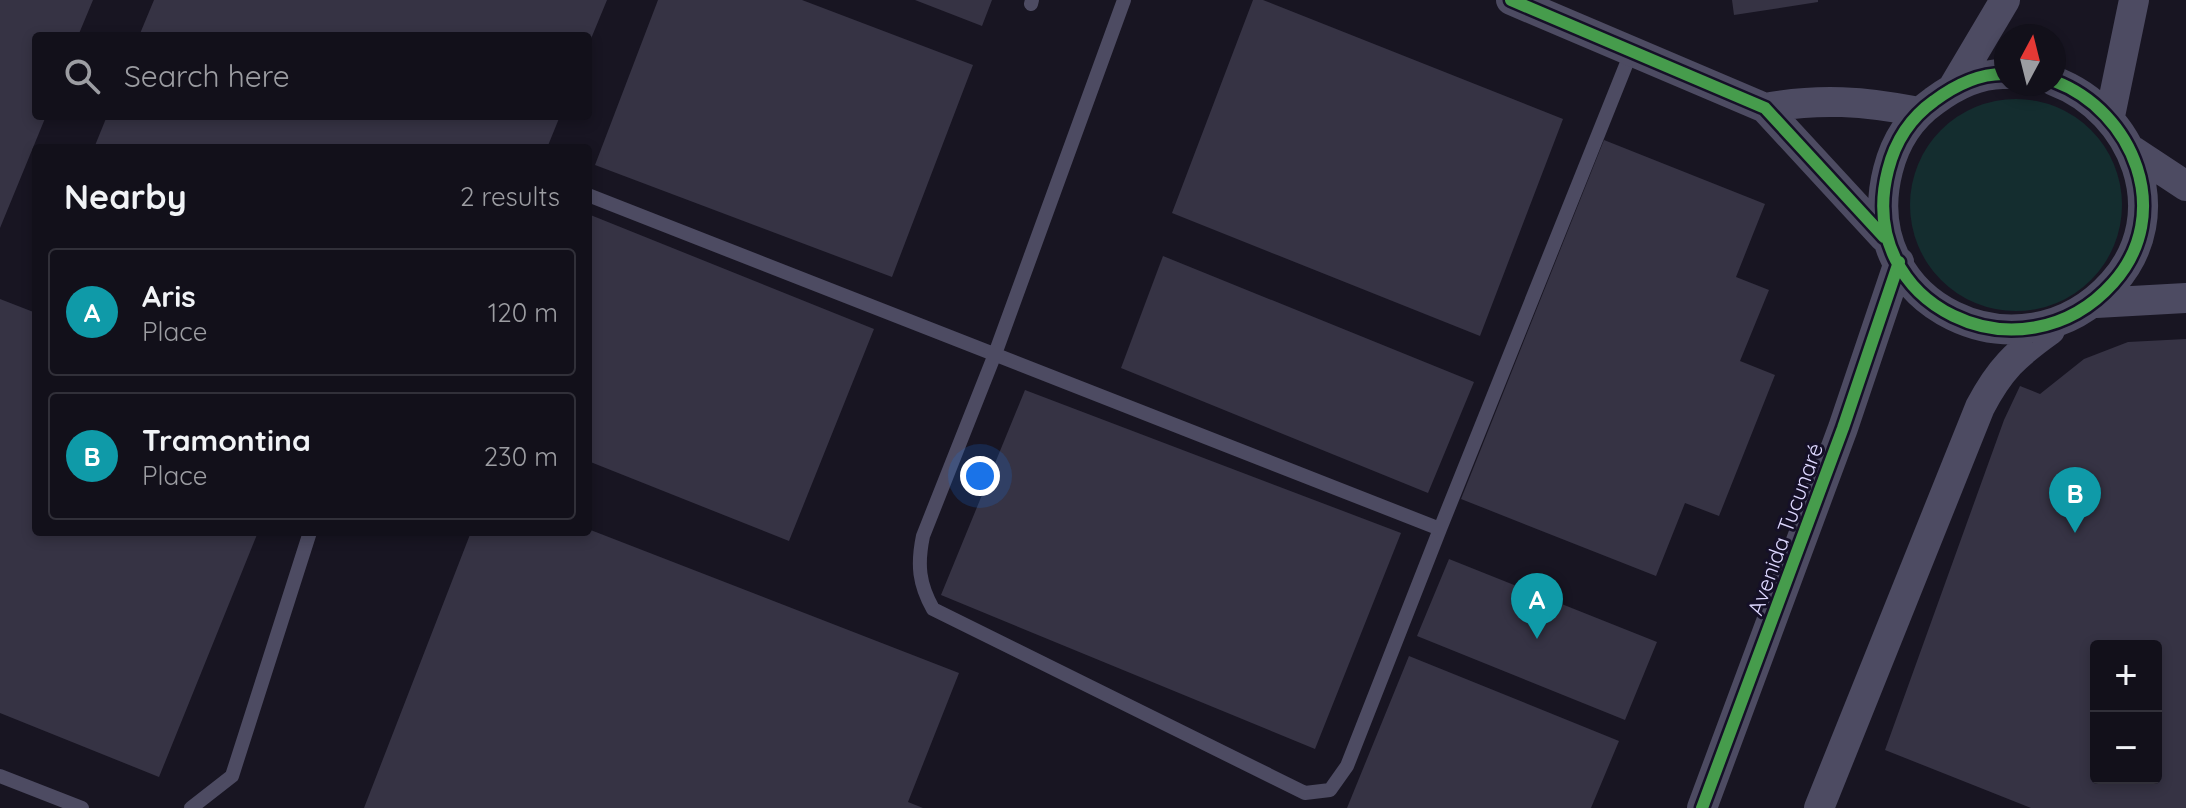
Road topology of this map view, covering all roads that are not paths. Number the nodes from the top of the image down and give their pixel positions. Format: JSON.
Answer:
{"nodes":[{"id":1,"x":1124,"y":0,"type":"edge"},
{"id":2,"x":1511,"y":0,"type":"edge"},
{"id":3,"x":2005,"y":0,"type":"edge"},
{"id":4,"x":2134,"y":0,"type":"edge"},
{"id":5,"x":1632,"y":49,"type":"junction"},
{"id":6,"x":1994,"y":77,"type":"edge"},
{"id":7,"x":1954,"y":86,"type":"junction"},
{"id":8,"x":2066,"y":86,"type":"edge"},
{"id":9,"x":1765,"y":108,"type":"junction"},
{"id":10,"x":1919,"y":112,"type":"junction"},
{"id":11,"x":2110,"y":116,"type":"junction"},
{"id":12,"x":2133,"y":151,"type":"junction"},
{"id":13,"x":2186,"y":186,"type":"edge"},
{"id":14,"x":592,"y":197,"type":"edge"},
{"id":15,"x":1892,"y":249,"type":"junction"},
{"id":16,"x":2186,"y":298,"type":"edge"},
{"id":17,"x":2096,"y":303,"type":"junction"},
{"id":18,"x":2059,"y":324,"type":"junction"},
{"id":19,"x":995,"y":354,"type":"junction"},
{"id":20,"x":1440,"y":529,"type":"junction"},
{"id":21,"x":309,"y":536,"type":"edge"},
{"id":22,"x":0,"y":776,"type":"edge"},
{"id":23,"x":82,"y":808,"type":"edge"},
{"id":24,"x":191,"y":808,"type":"edge"},
{"id":25,"x":1702,"y":808,"type":"edge"},
{"id":26,"x":1819,"y":808,"type":"edge"}],
"edges":[{"from":1,"to":19,"type":"lane"},
{"from":2,"to":5,"type":"street"},
{"from":3,"to":7,"type":"street"},
{"from":4,"to":11,"type":"street"},
{"from":5,"to":9,"type":"street"},
{"from":5,"to":20,"type":"lane"},
{"from":6,"to":7,"type":"street"},
{"from":7,"to":10,"type":"street","name":"Avenida Tucunaré"},
{"from":8,"to":11,"type":"street"},
{"from":9,"to":10,"type":"street"},
{"from":9,"to":15,"type":"street"},
{"from":10,"to":15,"type":"street","name":"Avenida Tucunaré"},
{"from":11,"to":12,"type":"street"},
{"from":12,"to":13,"type":"street"},
{"from":12,"to":17,"type":"street"},
{"from":14,"to":19,"type":"lane"},
{"from":15,"to":18,"type":"street"},
{"from":15,"to":25,"type":"street","name":"Avenida Tucunaré"},
{"from":16,"to":17,"type":"street"},
{"from":17,"to":18,"type":"street"},
{"from":18,"to":26,"type":"street"},
{"from":19,"to":20,"type":"lane"},
{"from":19,"to":20,"type":"lane"},
{"from":21,"to":24,"type":"lane"},
{"from":22,"to":23,"type":"lane"}]}
